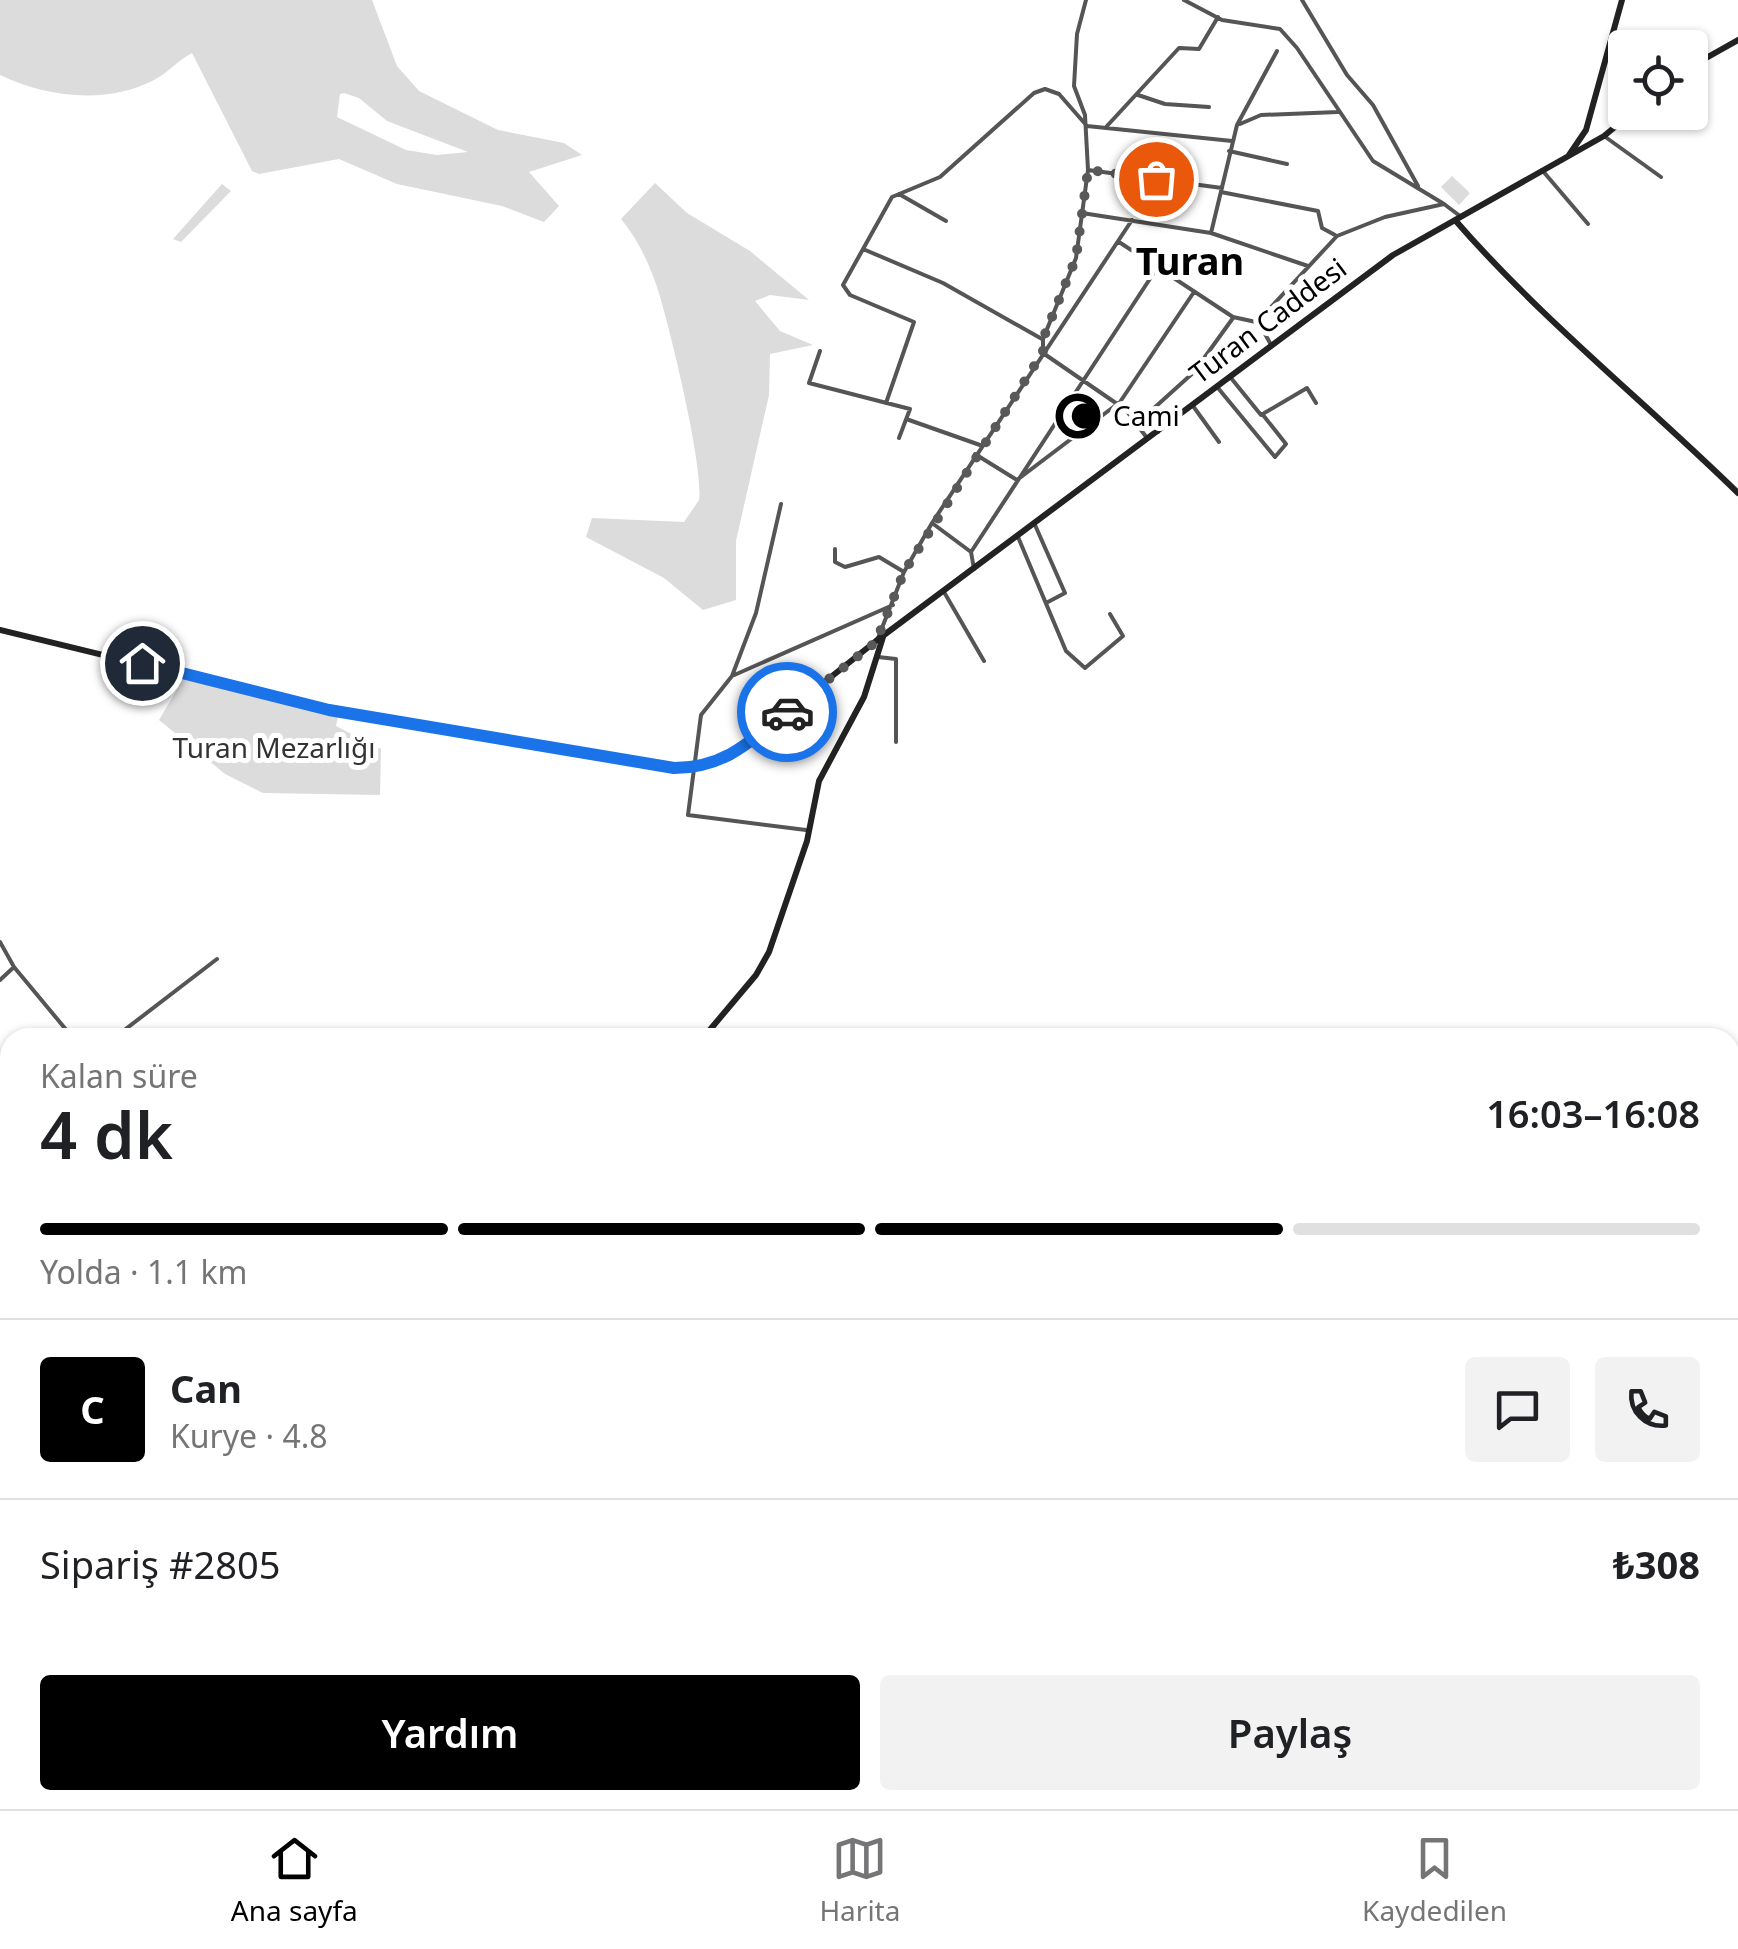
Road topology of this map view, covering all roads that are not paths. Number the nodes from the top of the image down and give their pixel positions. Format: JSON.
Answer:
{"nodes":[{"id":1,"x":1086,"y":0,"type":"edge"},
{"id":2,"x":1184,"y":0,"type":"edge"},
{"id":3,"x":1302,"y":0,"type":"edge"},
{"id":4,"x":1622,"y":0,"type":"edge"},
{"id":5,"x":1218,"y":17,"type":"junction"},
{"id":6,"x":1738,"y":40,"type":"edge"},
{"id":7,"x":1277,"y":51,"type":"dead end"},
{"id":8,"x":1708,"y":57,"type":"edge"},
{"id":9,"x":1138,"y":95,"type":"junction"},
{"id":10,"x":1209,"y":108,"type":"dead end"},
{"id":11,"x":1338,"y":112,"type":"junction"},
{"id":12,"x":1237,"y":125,"type":"junction"},
{"id":13,"x":1086,"y":126,"type":"junction"},
{"id":14,"x":1107,"y":126,"type":"junction"},
{"id":15,"x":1611,"y":130,"type":"edge"},
{"id":16,"x":1604,"y":136,"type":"junction"},
{"id":17,"x":1232,"y":141,"type":"junction"},
{"id":18,"x":1229,"y":151,"type":"junction"},
{"id":19,"x":1568,"y":156,"type":"junction"},
{"id":20,"x":1287,"y":164,"type":"dead end"},
{"id":21,"x":1088,"y":170,"type":"junction"},
{"id":22,"x":1542,"y":170,"type":"junction"},
{"id":23,"x":1661,"y":177,"type":"dead end"},
{"id":24,"x":1222,"y":190,"type":"junction"},
{"id":25,"x":1421,"y":191,"type":"junction"},
{"id":26,"x":899,"y":194,"type":"junction"},
{"id":27,"x":1444,"y":204,"type":"junction"},
{"id":28,"x":1082,"y":213,"type":"junction"},
{"id":29,"x":1457,"y":218,"type":"junction"},
{"id":30,"x":946,"y":220,"type":"dead end"},
{"id":31,"x":1132,"y":220,"type":"junction"},
{"id":32,"x":1588,"y":224,"type":"dead end"},
{"id":33,"x":1211,"y":233,"type":"junction"},
{"id":34,"x":1337,"y":236,"type":"junction"},
{"id":35,"x":1119,"y":242,"type":"junction"},
{"id":36,"x":864,"y":250,"type":"junction"},
{"id":37,"x":1308,"y":266,"type":"junction"},
{"id":38,"x":1157,"y":268,"type":"junction"},
{"id":39,"x":1194,"y":292,"type":"junction"},
{"id":40,"x":1233,"y":318,"type":"junction"},
{"id":41,"x":1258,"y":322,"type":"junction"},
{"id":42,"x":1043,"y":339,"type":"junction"},
{"id":43,"x":1272,"y":346,"type":"junction"},
{"id":44,"x":820,"y":351,"type":"dead end"},
{"id":45,"x":1043,"y":352,"type":"junction"},
{"id":46,"x":1231,"y":378,"type":"junction"},
{"id":47,"x":1083,"y":381,"type":"junction"},
{"id":48,"x":1218,"y":388,"type":"junction"},
{"id":49,"x":886,"y":402,"type":"junction"},
{"id":50,"x":1120,"y":402,"type":"junction"},
{"id":51,"x":1316,"y":403,"type":"dead end"},
{"id":52,"x":1193,"y":406,"type":"junction"},
{"id":53,"x":1262,"y":415,"type":"junction"},
{"id":54,"x":1142,"y":418,"type":"junction"},
{"id":55,"x":909,"y":420,"type":"junction"},
{"id":56,"x":1158,"y":432,"type":"junction"},
{"id":57,"x":899,"y":438,"type":"dead end"},
{"id":58,"x":1148,"y":440,"type":"junction"},
{"id":59,"x":1218,"y":442,"type":"dead end"},
{"id":60,"x":981,"y":445,"type":"junction"},
{"id":61,"x":975,"y":454,"type":"junction"},
{"id":62,"x":1017,"y":480,"type":"junction"},
{"id":63,"x":1738,"y":493,"type":"edge"},
{"id":64,"x":781,"y":504,"type":"dead end"},
{"id":65,"x":932,"y":523,"type":"junction"},
{"id":66,"x":1034,"y":525,"type":"junction"},
{"id":67,"x":1018,"y":537,"type":"junction"},
{"id":68,"x":835,"y":549,"type":"dead end"},
{"id":69,"x":971,"y":552,"type":"junction"},
{"id":70,"x":974,"y":569,"type":"junction"},
{"id":71,"x":904,"y":572,"type":"junction"},
{"id":72,"x":944,"y":592,"type":"junction"},
{"id":73,"x":1046,"y":603,"type":"junction"},
{"id":74,"x":892,"y":605,"type":"junction"},
{"id":75,"x":1110,"y":614,"type":"dead end"},
{"id":76,"x":0,"y":630,"type":"edge"},
{"id":77,"x":880,"y":639,"type":"junction"},
{"id":78,"x":878,"y":657,"type":"junction"},
{"id":79,"x":984,"y":661,"type":"dead end"},
{"id":80,"x":732,"y":676,"type":"junction"},
{"id":81,"x":896,"y":742,"type":"dead end"},
{"id":82,"x":694,"y":768,"type":"junction"},
{"id":83,"x":810,"y":830,"type":"junction"},
{"id":84,"x":0,"y":942,"type":"edge"},
{"id":85,"x":217,"y":959,"type":"dead end"},
{"id":86,"x":14,"y":968,"type":"junction"},
{"id":87,"x":0,"y":980,"type":"edge"},
{"id":88,"x":65,"y":1028,"type":"edge"},
{"id":89,"x":127,"y":1028,"type":"edge"},
{"id":90,"x":711,"y":1028,"type":"edge"}],
"edges":[{"from":1,"to":13,"type":"street"},
{"from":2,"to":5,"type":"street"},
{"from":3,"to":25,"type":"street"},
{"from":4,"to":19,"type":"street"},
{"from":5,"to":9,"type":"street"},
{"from":5,"to":11,"type":"street"},
{"from":6,"to":8,"type":"street"},
{"from":7,"to":12,"type":"street"},
{"from":9,"to":10,"type":"street"},
{"from":9,"to":14,"type":"street"},
{"from":11,"to":12,"type":"street"},
{"from":11,"to":25,"type":"street"},
{"from":12,"to":17,"type":"street"},
{"from":13,"to":14,"type":"street"},
{"from":13,"to":21,"type":"street"},
{"from":13,"to":26,"type":"street"},
{"from":14,"to":17,"type":"street"},
{"from":15,"to":16,"type":"street","name":"Turan Caddesi"},
{"from":16,"to":19,"type":"street","name":"Turan Caddesi"},
{"from":16,"to":23,"type":"street"},
{"from":17,"to":18,"type":"street"},
{"from":18,"to":20,"type":"street"},
{"from":18,"to":24,"type":"street"},
{"from":19,"to":22,"type":"street","name":"Turan Caddesi"},
{"from":21,"to":24,"type":"street"},
{"from":21,"to":28,"type":"street"},
{"from":22,"to":29,"type":"street","name":"Turan Caddesi"},
{"from":22,"to":32,"type":"street"},
{"from":24,"to":33,"type":"street"},
{"from":24,"to":34,"type":"street"},
{"from":25,"to":27,"type":"street"},
{"from":26,"to":30,"type":"street"},
{"from":26,"to":36,"type":"street"},
{"from":27,"to":29,"type":"street"},
{"from":27,"to":34,"type":"street"},
{"from":28,"to":31,"type":"street"},
{"from":28,"to":42,"type":"street"},
{"from":29,"to":43,"type":"street","name":"Turan Caddesi"},
{"from":29,"to":63,"type":"street"},
{"from":31,"to":33,"type":"street"},
{"from":31,"to":35,"type":"street"},
{"from":33,"to":37,"type":"street"},
{"from":34,"to":37,"type":"street"},
{"from":35,"to":38,"type":"street"},
{"from":35,"to":45,"type":"street"},
{"from":36,"to":42,"type":"street"},
{"from":36,"to":49,"type":"street"},
{"from":37,"to":41,"type":"street"},
{"from":38,"to":39,"type":"street"},
{"from":38,"to":47,"type":"street"},
{"from":39,"to":40,"type":"street"},
{"from":39,"to":50,"type":"street"},
{"from":40,"to":41,"type":"street"},
{"from":40,"to":54,"type":"street"},
{"from":41,"to":43,"type":"street"},
{"from":42,"to":45,"type":"street"},
{"from":43,"to":46,"type":"street","name":"Turan Caddesi"},
{"from":44,"to":49,"type":"street"},
{"from":45,"to":47,"type":"street"},
{"from":45,"to":60,"type":"street"},
{"from":46,"to":48,"type":"street","name":"Turan Caddesi"},
{"from":46,"to":53,"type":"street"},
{"from":47,"to":50,"type":"street"},
{"from":47,"to":62,"type":"street"},
{"from":48,"to":52,"type":"street","name":"Turan Caddesi"},
{"from":48,"to":53,"type":"street"},
{"from":49,"to":55,"type":"street"},
{"from":50,"to":54,"type":"street"},
{"from":50,"to":58,"type":"street"},
{"from":50,"to":62,"type":"street"},
{"from":51,"to":53,"type":"street"},
{"from":52,"to":56,"type":"street","name":"Turan Caddesi"},
{"from":52,"to":59,"type":"street"},
{"from":54,"to":56,"type":"street"},
{"from":55,"to":57,"type":"street"},
{"from":55,"to":60,"type":"street"},
{"from":56,"to":58,"type":"street","name":"Turan Caddesi"},
{"from":58,"to":66,"type":"street","name":"Turan Caddesi"},
{"from":60,"to":61,"type":"street"},
{"from":61,"to":62,"type":"street"},
{"from":61,"to":65,"type":"street"},
{"from":62,"to":69,"type":"street"},
{"from":64,"to":80,"type":"street"},
{"from":65,"to":69,"type":"street"},
{"from":65,"to":71,"type":"street"},
{"from":66,"to":67,"type":"street","name":"Turan Caddesi"},
{"from":66,"to":73,"type":"street"},
{"from":67,"to":70,"type":"street","name":"Turan Caddesi"},
{"from":67,"to":73,"type":"street"},
{"from":68,"to":71,"type":"street"},
{"from":69,"to":70,"type":"street"},
{"from":70,"to":72,"type":"street","name":"Turan Caddesi"},
{"from":71,"to":74,"type":"street"},
{"from":72,"to":77,"type":"street","name":"Turan Caddesi"},
{"from":72,"to":79,"type":"street"},
{"from":73,"to":75,"type":"street"},
{"from":74,"to":77,"type":"street"},
{"from":74,"to":80,"type":"street"},
{"from":76,"to":82,"type":"street"},
{"from":77,"to":78,"type":"street"},
{"from":77,"to":82,"type":"street","name":"Turan Caddesi"},
{"from":78,"to":81,"type":"street"},
{"from":78,"to":83,"type":"street"},
{"from":80,"to":82,"type":"street"},
{"from":82,"to":83,"type":"street"},
{"from":83,"to":90,"type":"street"},
{"from":84,"to":86,"type":"street"},
{"from":85,"to":89,"type":"street"},
{"from":86,"to":87,"type":"street"},
{"from":86,"to":88,"type":"street"}]}
